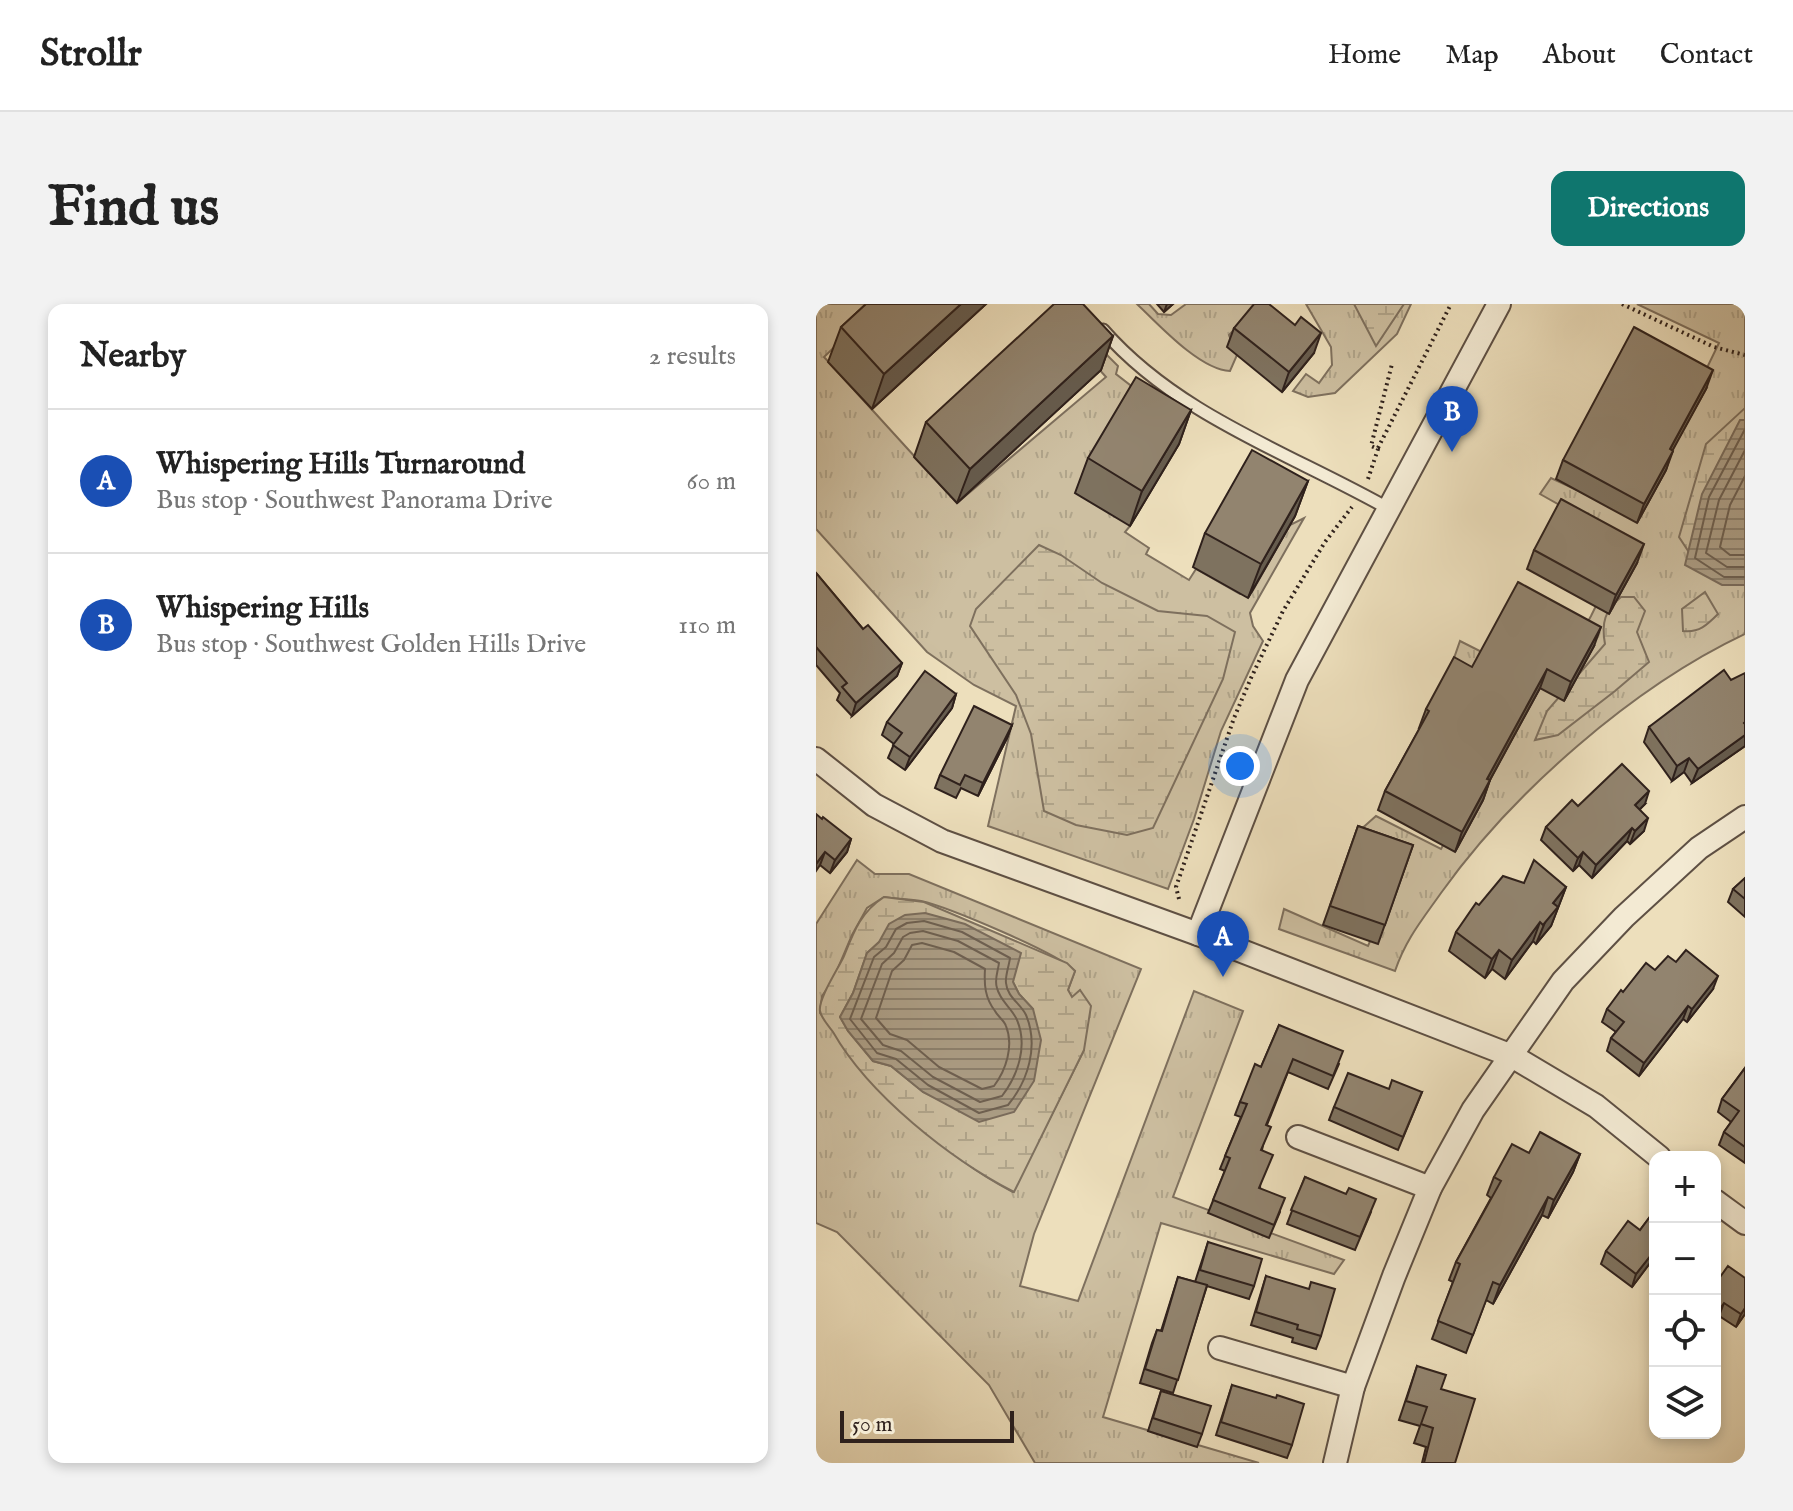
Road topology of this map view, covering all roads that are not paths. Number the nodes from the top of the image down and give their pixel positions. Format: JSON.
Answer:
{"nodes":[{"id":1,"x":1499,"y":304,"type":"edge"},
{"id":2,"x":1098,"y":324,"type":"edge"},
{"id":3,"x":1389,"y":509,"type":"junction"},
{"id":4,"x":816,"y":759,"type":"edge"},
{"id":5,"x":1745,"y":817,"type":"edge"},
{"id":6,"x":1198,"y":934,"type":"junction"},
{"id":7,"x":1512,"y":1056,"type":"junction"},
{"id":8,"x":1298,"y":1137,"type":"dead end"},
{"id":9,"x":1652,"y":1151,"type":"edge"},
{"id":10,"x":1430,"y":1188,"type":"junction"},
{"id":11,"x":1721,"y":1205,"type":"edge"},
{"id":12,"x":1745,"y":1223,"type":"edge"},
{"id":13,"x":1220,"y":1348,"type":"dead end"},
{"id":14,"x":1353,"y":1387,"type":"junction"},
{"id":15,"x":1335,"y":1463,"type":"edge"}],
"edges":[{"from":1,"to":3,"type":"street"},
{"from":2,"to":3,"type":"lane"},
{"from":3,"to":6,"type":"street"},
{"from":4,"to":6,"type":"street"},
{"from":5,"to":7,"type":"street"},
{"from":6,"to":7,"type":"street"},
{"from":7,"to":9,"type":"street"},
{"from":7,"to":10,"type":"street"},
{"from":8,"to":10,"type":"street"},
{"from":10,"to":14,"type":"street"},
{"from":11,"to":12,"type":"street"},
{"from":13,"to":14,"type":"street"},
{"from":14,"to":15,"type":"street"}]}
